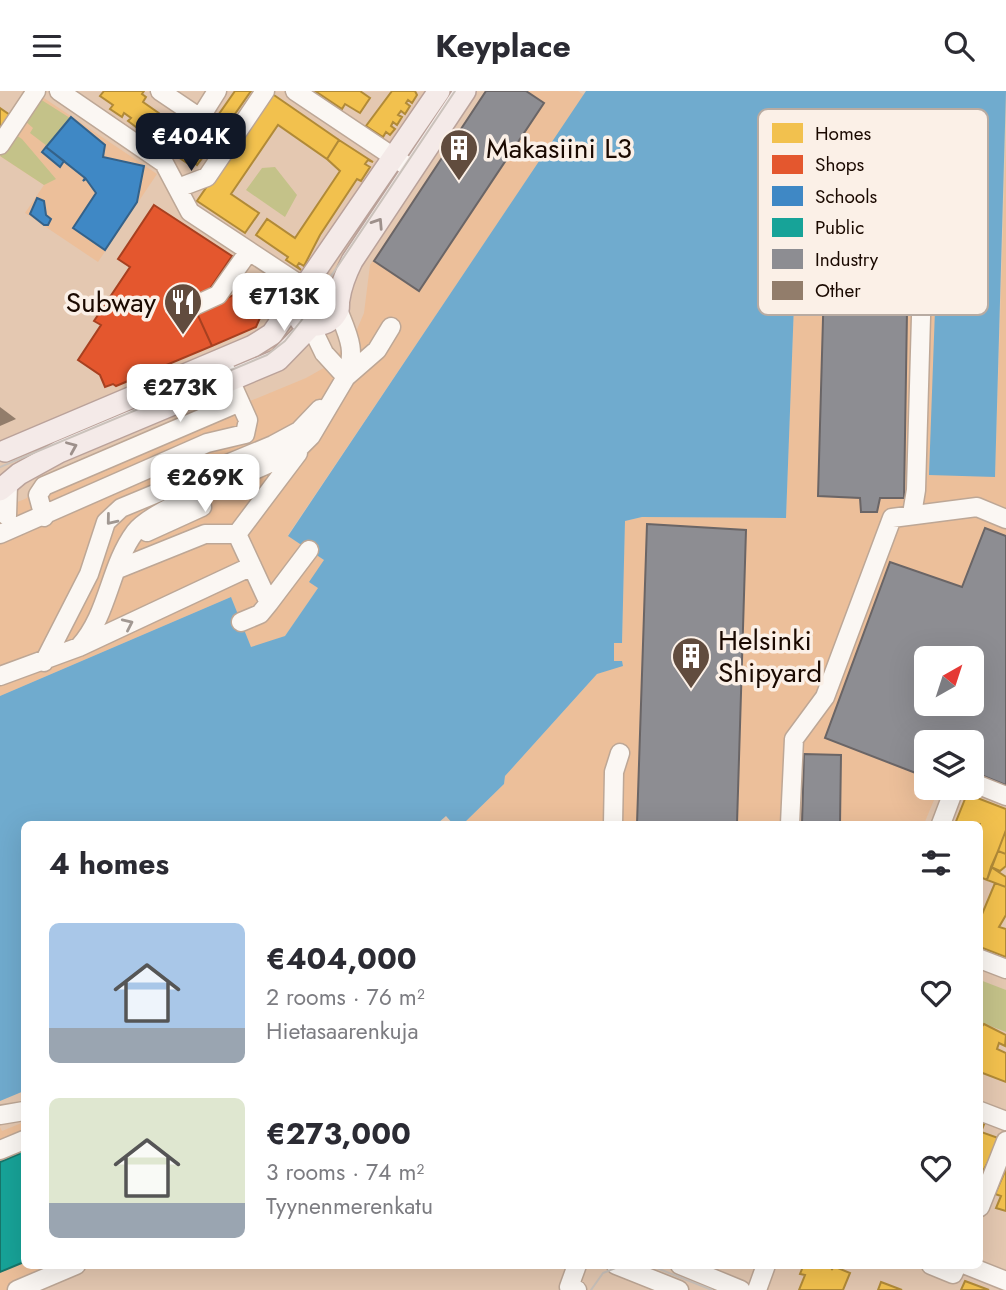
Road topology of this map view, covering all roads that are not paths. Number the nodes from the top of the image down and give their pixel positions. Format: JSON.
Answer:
{"nodes":[{"id":1,"x":36,"y":91,"type":"edge"},
{"id":2,"x":160,"y":91,"type":"edge"},
{"id":3,"x":217,"y":91,"type":"edge"},
{"id":4,"x":265,"y":91,"type":"edge"},
{"id":5,"x":295,"y":91,"type":"edge"},
{"id":6,"x":439,"y":91,"type":"edge"},
{"id":7,"x":466,"y":91,"type":"edge"},
{"id":8,"x":68,"y":94,"type":"edge"},
{"id":9,"x":0,"y":145,"type":"edge"},
{"id":10,"x":394,"y":158,"type":"junction"},
{"id":11,"x":413,"y":170,"type":"junction"},
{"id":12,"x":178,"y":188,"type":"junction"},
{"id":13,"x":259,"y":251,"type":"junction"},
{"id":14,"x":299,"y":297,"type":"junction"},
{"id":15,"x":194,"y":306,"type":"dead end"},
{"id":16,"x":338,"y":310,"type":"junction"},
{"id":17,"x":921,"y":315,"type":"edge"},
{"id":18,"x":311,"y":326,"type":"junction"},
{"id":19,"x":391,"y":327,"type":"dead end"},
{"id":20,"x":221,"y":360,"type":"junction"},
{"id":21,"x":231,"y":380,"type":"junction"},
{"id":22,"x":342,"y":385,"type":"junction"},
{"id":23,"x":240,"y":402,"type":"junction"},
{"id":24,"x":169,"y":431,"type":"junction"},
{"id":25,"x":311,"y":436,"type":"junction"},
{"id":26,"x":2,"y":450,"type":"edge"},
{"id":27,"x":179,"y":455,"type":"junction"},
{"id":28,"x":7,"y":485,"type":"edge"},
{"id":29,"x":912,"y":514,"type":"junction"},
{"id":30,"x":44,"y":517,"type":"junction"},
{"id":31,"x":1006,"y":519,"type":"edge"},
{"id":32,"x":5,"y":522,"type":"edge"},
{"id":33,"x":237,"y":534,"type":"junction"},
{"id":34,"x":309,"y":550,"type":"dead end"},
{"id":35,"x":251,"y":566,"type":"junction"},
{"id":36,"x":118,"y":569,"type":"junction"},
{"id":37,"x":269,"y":603,"type":"junction"},
{"id":38,"x":241,"y":622,"type":"dead end"},
{"id":39,"x":79,"y":647,"type":"junction"},
{"id":40,"x":44,"y":661,"type":"junction"},
{"id":41,"x":0,"y":676,"type":"edge"},
{"id":42,"x":620,"y":754,"type":"dead end"},
{"id":43,"x":984,"y":787,"type":"edge"},
{"id":44,"x":1006,"y":796,"type":"edge"},
{"id":45,"x":950,"y":800,"type":"edge"},
{"id":46,"x":613,"y":821,"type":"edge"},
{"id":47,"x":790,"y":821,"type":"edge"},
{"id":48,"x":942,"y":821,"type":"edge"},
{"id":49,"x":983,"y":960,"type":"edge"},
{"id":50,"x":1006,"y":969,"type":"edge"},
{"id":51,"x":21,"y":1112,"type":"edge"},
{"id":52,"x":983,"y":1112,"type":"edge"},
{"id":53,"x":0,"y":1115,"type":"edge"},
{"id":54,"x":1006,"y":1121,"type":"edge"},
{"id":55,"x":21,"y":1141,"type":"edge"},
{"id":56,"x":1006,"y":1141,"type":"edge"},
{"id":57,"x":0,"y":1150,"type":"edge"},
{"id":58,"x":983,"y":1199,"type":"edge"},
{"id":59,"x":67,"y":1269,"type":"edge"},
{"id":60,"x":576,"y":1269,"type":"edge"},
{"id":61,"x":626,"y":1269,"type":"edge"},
{"id":62,"x":690,"y":1269,"type":"edge"},
{"id":63,"x":765,"y":1269,"type":"edge"},
{"id":64,"x":963,"y":1269,"type":"edge"},
{"id":65,"x":1006,"y":1281,"type":"edge"},
{"id":66,"x":17,"y":1290,"type":"edge"},
{"id":67,"x":577,"y":1290,"type":"edge"},
{"id":68,"x":679,"y":1290,"type":"edge"},
{"id":69,"x":740,"y":1290,"type":"edge"},
{"id":70,"x":757,"y":1290,"type":"edge"}],
"edges":[{"from":1,"to":9,"type":"street"},
{"from":2,"to":3,"type":"street"},
{"from":4,"to":12,"type":"street"},
{"from":5,"to":10,"type":"street"},
{"from":6,"to":10,"type":"main road"},
{"from":7,"to":11,"type":"main road"},
{"from":8,"to":12,"type":"street"},
{"from":10,"to":11,"type":"street"},
{"from":10,"to":14,"type":"main road"},
{"from":16,"to":11,"type":"main road","one_way":true},
{"from":12,"to":13,"type":"street"},
{"from":13,"to":14,"type":"street"},
{"from":13,"to":15,"type":"street"},
{"from":14,"to":18,"type":"main road"},
{"from":14,"to":20,"type":"main road"},
{"from":16,"to":18,"type":"main road"},
{"from":16,"to":22,"type":"street"},
{"from":17,"to":29,"type":"street"},
{"from":18,"to":21,"type":"main road"},
{"from":18,"to":22,"type":"street"},
{"from":19,"to":22,"type":"street"},
{"from":20,"to":21,"type":"street"},
{"from":20,"to":26,"type":"main road"},
{"from":21,"to":23,"type":"street"},
{"from":28,"to":21,"type":"main road","one_way":true},
{"from":22,"to":25,"type":"street"},
{"from":22,"to":40,"type":"street","one_way":true},
{"from":23,"to":24,"type":"street"},
{"from":23,"to":27,"type":"street"},
{"from":24,"to":27,"type":"street"},
{"from":24,"to":30,"type":"street"},
{"from":25,"to":33,"type":"street"},
{"from":25,"to":36,"type":"street"},
{"from":26,"to":28,"type":"main road"},
{"from":27,"to":30,"type":"street"},
{"from":28,"to":32,"type":"street"},
{"from":29,"to":31,"type":"street"},
{"from":29,"to":47,"type":"street"},
{"from":30,"to":32,"type":"street"},
{"from":33,"to":35,"type":"street"},
{"from":33,"to":36,"type":"street"},
{"from":34,"to":37,"type":"street"},
{"from":35,"to":37,"type":"street"},
{"from":39,"to":35,"type":"street","one_way":true},
{"from":36,"to":39,"type":"street"},
{"from":37,"to":38,"type":"street"},
{"from":39,"to":40,"type":"street"},
{"from":40,"to":41,"type":"street"},
{"from":42,"to":46,"type":"street"},
{"from":43,"to":44,"type":"street"},
{"from":45,"to":48,"type":"street"},
{"from":49,"to":50,"type":"street"},
{"from":51,"to":53,"type":"street"},
{"from":52,"to":54,"type":"street"},
{"from":55,"to":57,"type":"street"},
{"from":56,"to":58,"type":"street"},
{"from":59,"to":66,"type":"street"},
{"from":60,"to":67,"type":"street"},
{"from":61,"to":68,"type":"street"},
{"from":62,"to":69,"type":"street"},
{"from":63,"to":70,"type":"street"},
{"from":64,"to":65,"type":"street"}]}
